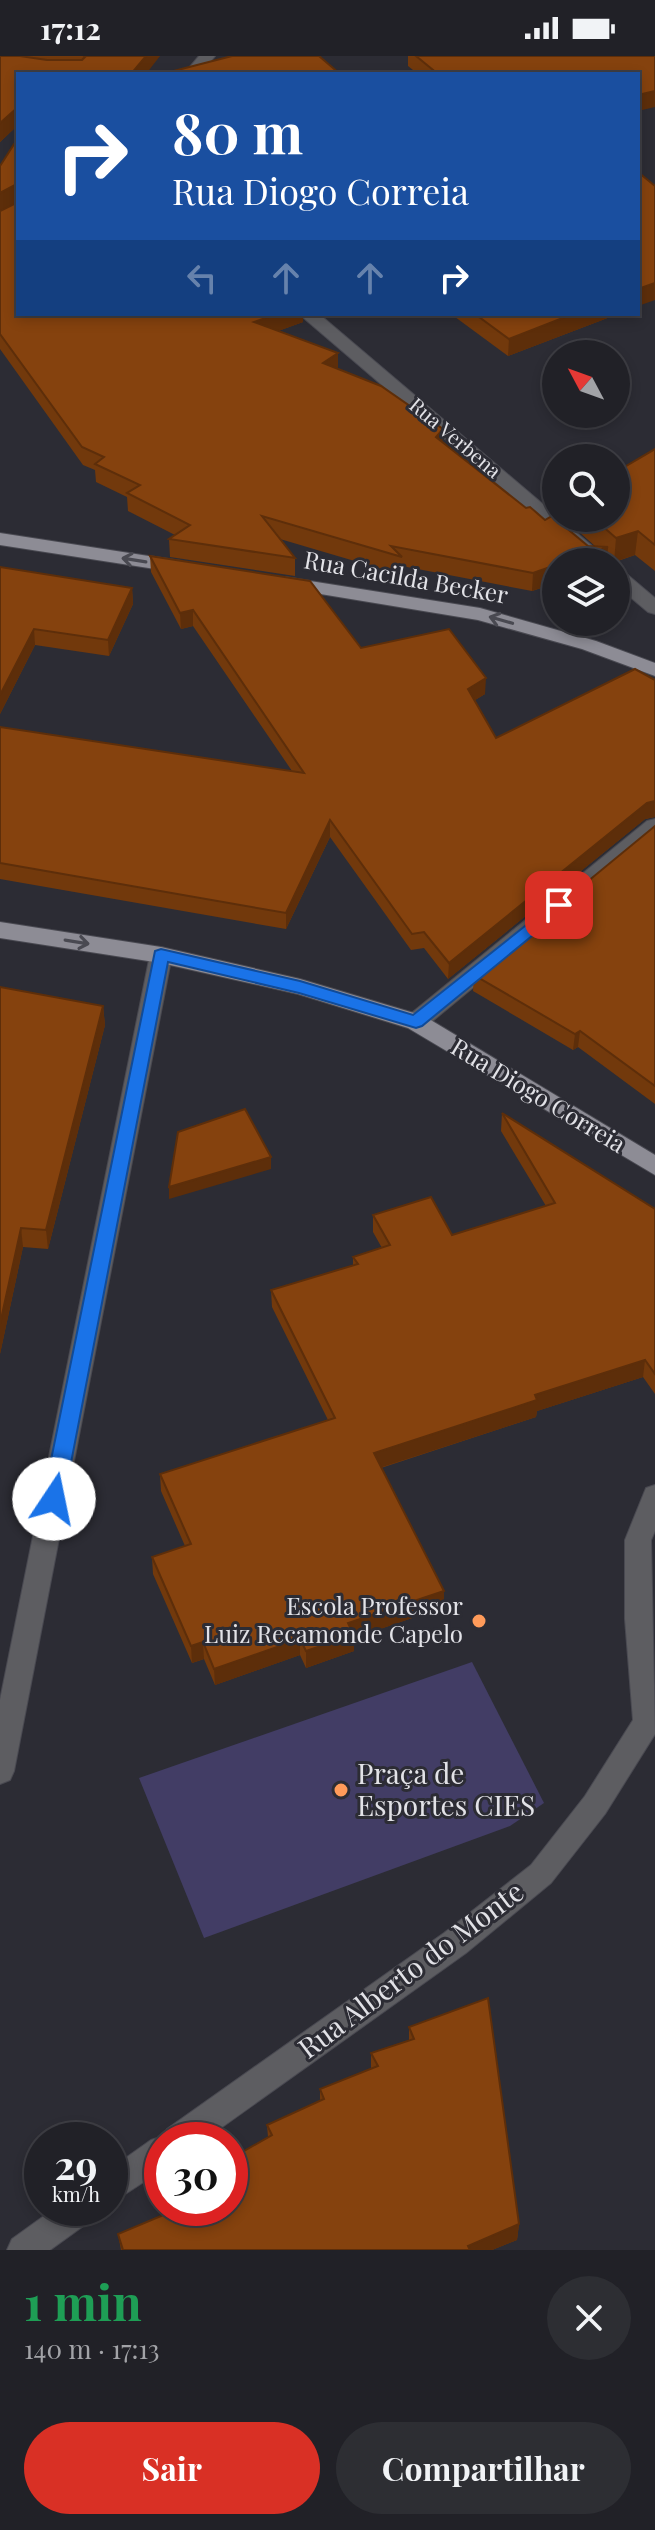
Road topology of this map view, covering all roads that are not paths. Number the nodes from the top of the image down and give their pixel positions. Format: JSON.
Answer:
{"nodes":[{"id":1,"x":207,"y":56,"type":"edge"},
{"id":2,"x":194,"y":72,"type":"edge"},
{"id":3,"x":310,"y":316,"type":"edge"},
{"id":4,"x":0,"y":539,"type":"edge"},
{"id":5,"x":584,"y":548,"type":"edge"},
{"id":6,"x":201,"y":570,"type":"edge"},
{"id":7,"x":263,"y":580,"type":"edge"},
{"id":8,"x":630,"y":587,"type":"edge"},
{"id":9,"x":655,"y":608,"type":"edge"},
{"id":10,"x":655,"y":670,"type":"edge"},
{"id":11,"x":655,"y":826,"type":"edge"},
{"id":12,"x":0,"y":930,"type":"edge"},
{"id":13,"x":161,"y":955,"type":"junction"},
{"id":14,"x":416,"y":1022,"type":"junction"},
{"id":15,"x":655,"y":1166,"type":"edge"},
{"id":16,"x":655,"y":1496,"type":"edge"},
{"id":17,"x":0,"y":1771,"type":"edge"},
{"id":18,"x":203,"y":2122,"type":"edge"},
{"id":19,"x":57,"y":2226,"type":"edge"},
{"id":20,"x":23,"y":2250,"type":"edge"}],
"edges":[{"from":1,"to":2,"type":"street"},
{"from":3,"to":5,"type":"street","name":"Rua Verbena"},
{"from":6,"to":4,"type":"main road","one_way":true},
{"from":10,"to":7,"type":"main road","name":"Rua Cacilda Becker","one_way":true},
{"from":8,"to":9,"type":"street"},
{"from":11,"to":14,"type":"street"},
{"from":12,"to":13,"type":"main road","name":"Rua Diogo Correia","one_way":true},
{"from":13,"to":14,"type":"main road","name":"Rua Diogo Correia"},
{"from":13,"to":17,"type":"street"},
{"from":14,"to":15,"type":"main road","name":"Rua Diogo Correia"},
{"from":16,"to":18,"type":"street","name":"Rua Alberto do Monte"},
{"from":19,"to":20,"type":"street"}]}
